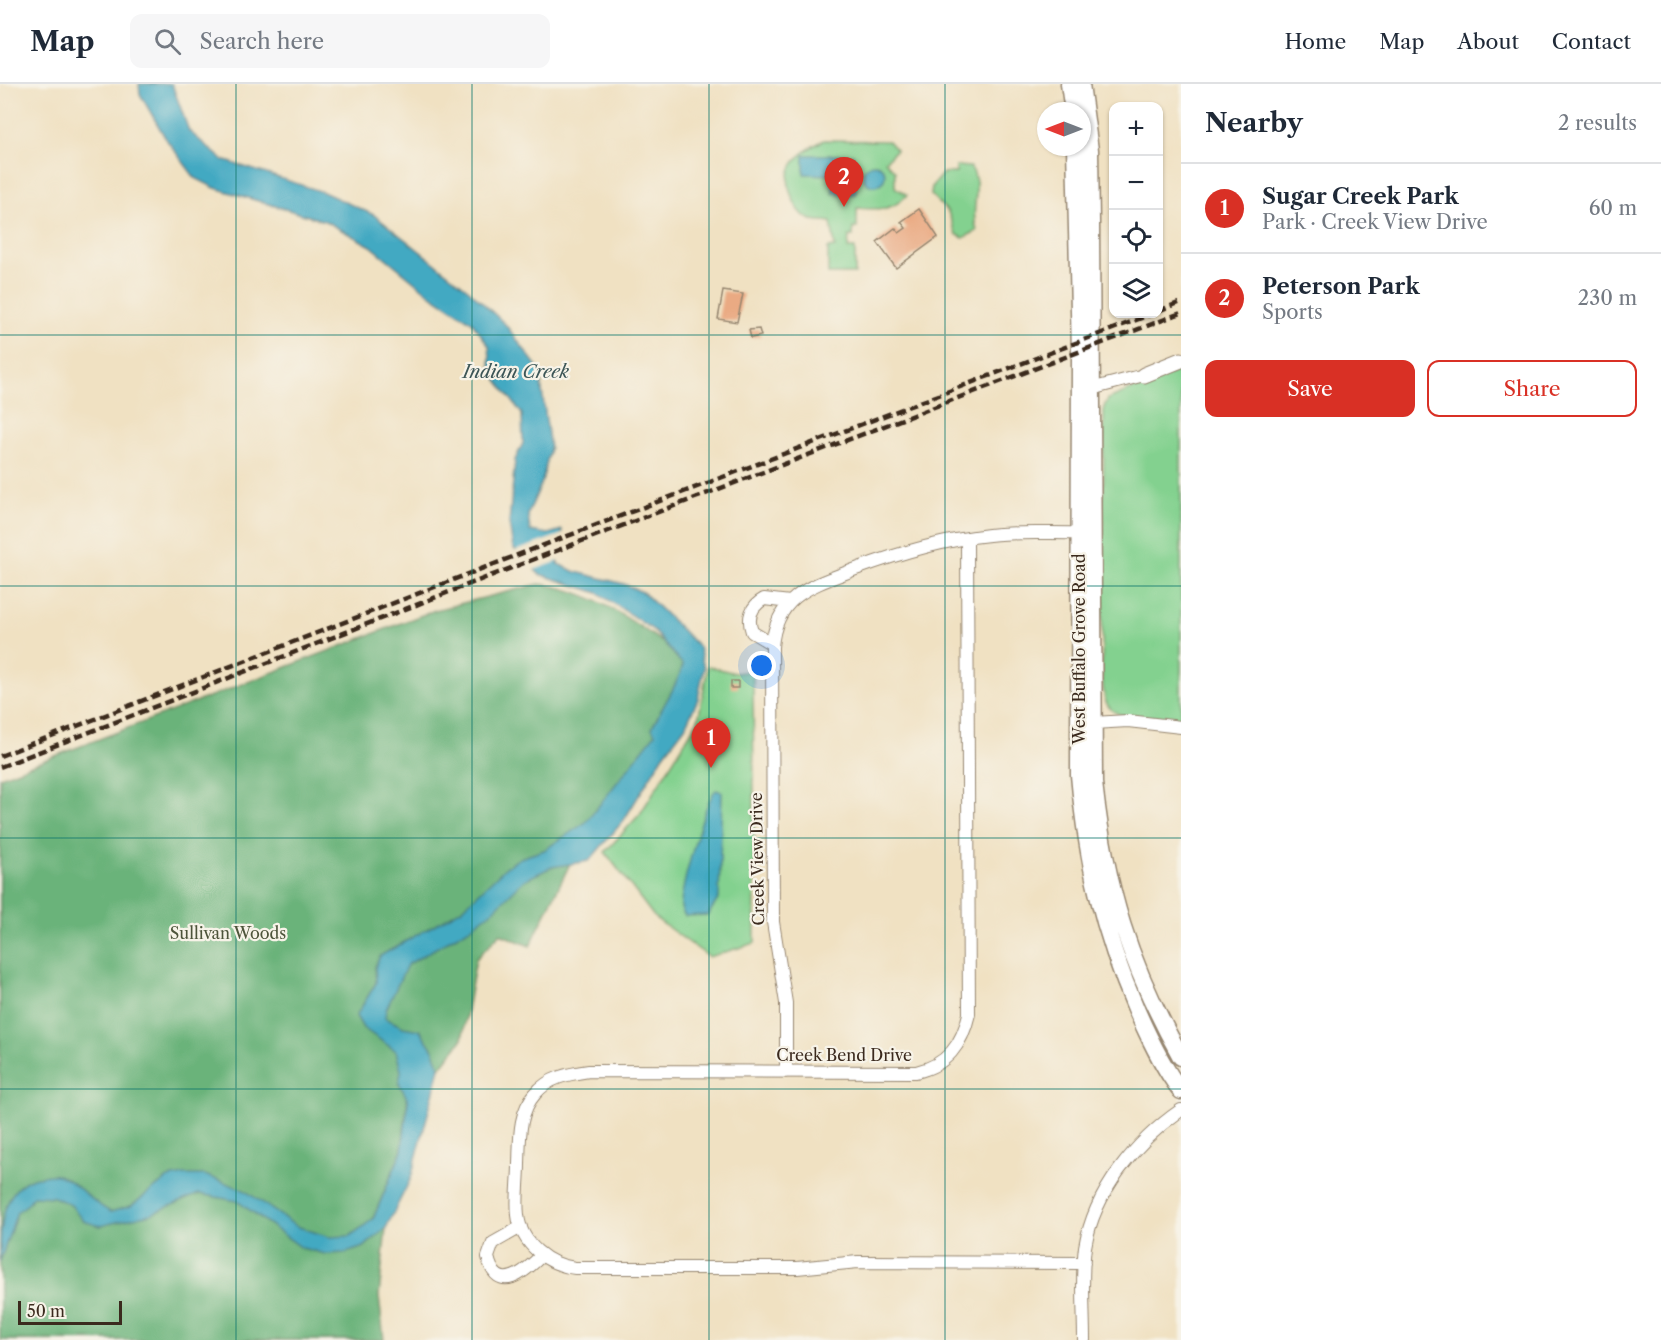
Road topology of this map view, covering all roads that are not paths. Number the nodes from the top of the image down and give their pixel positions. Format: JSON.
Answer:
{"nodes":[{"id":1,"x":1075,"y":93,"type":"edge"},
{"id":2,"x":1075,"y":156,"type":"edge"},
{"id":3,"x":1181,"y":360,"type":"edge"},
{"id":4,"x":1144,"y":375,"type":"joint"},
{"id":5,"x":1086,"y":390,"type":"junction"},
{"id":6,"x":1086,"y":533,"type":"junction"},
{"id":7,"x":967,"y":538,"type":"junction"},
{"id":8,"x":790,"y":602,"type":"junction"},
{"id":9,"x":772,"y":644,"type":"junction"},
{"id":10,"x":1093,"y":723,"type":"junction"},
{"id":11,"x":1181,"y":727,"type":"edge"},
{"id":12,"x":1106,"y":901,"type":"junction"},
{"id":13,"x":1181,"y":1057,"type":"edge"},
{"id":14,"x":786,"y":1072,"type":"junction"},
{"id":15,"x":1181,"y":1091,"type":"edge"},
{"id":16,"x":1181,"y":1110,"type":"edge"},
{"id":17,"x":521,"y":1227,"type":"junction"},
{"id":18,"x":542,"y":1255,"type":"junction"},
{"id":19,"x":1084,"y":1263,"type":"junction"},
{"id":20,"x":1084,"y":1340,"type":"edge"}],
"edges":[{"from":1,"to":5,"type":"main road","name":"West Buffalo Grove Road"},
{"from":2,"to":5,"type":"main road","name":"West Buffalo Grove Road"},
{"from":3,"to":4,"type":"street"},
{"from":4,"to":5,"type":"street"},
{"from":5,"to":6,"type":"main road","name":"West Buffalo Grove Road"},
{"from":6,"to":7,"type":"street","name":"Creek View Drive"},
{"from":6,"to":10,"type":"main road","name":"West Buffalo Grove Road"},
{"from":6,"to":12,"type":"main road","name":"West Buffalo Grove Road"},
{"from":7,"to":8,"type":"street","name":"Creek View Drive"},
{"from":7,"to":14,"type":"street","name":"Creek Bend Drive"},
{"from":8,"to":9,"type":"street","name":"Creek View Drive"},
{"from":8,"to":9,"type":"street"},
{"from":9,"to":14,"type":"street","name":"Creek View Drive"},
{"from":10,"to":11,"type":"street"},
{"from":10,"to":12,"type":"main road","name":"West Buffalo Grove Road"},
{"from":12,"to":13,"type":"main road"},
{"from":12,"to":15,"type":"main road"},
{"from":14,"to":17,"type":"street","name":"Creek Bend Drive"},
{"from":16,"to":19,"type":"street"},
{"from":17,"to":18,"type":"street"},
{"from":17,"to":18,"type":"street"},
{"from":18,"to":19,"type":"street"},
{"from":19,"to":20,"type":"street"}]}
